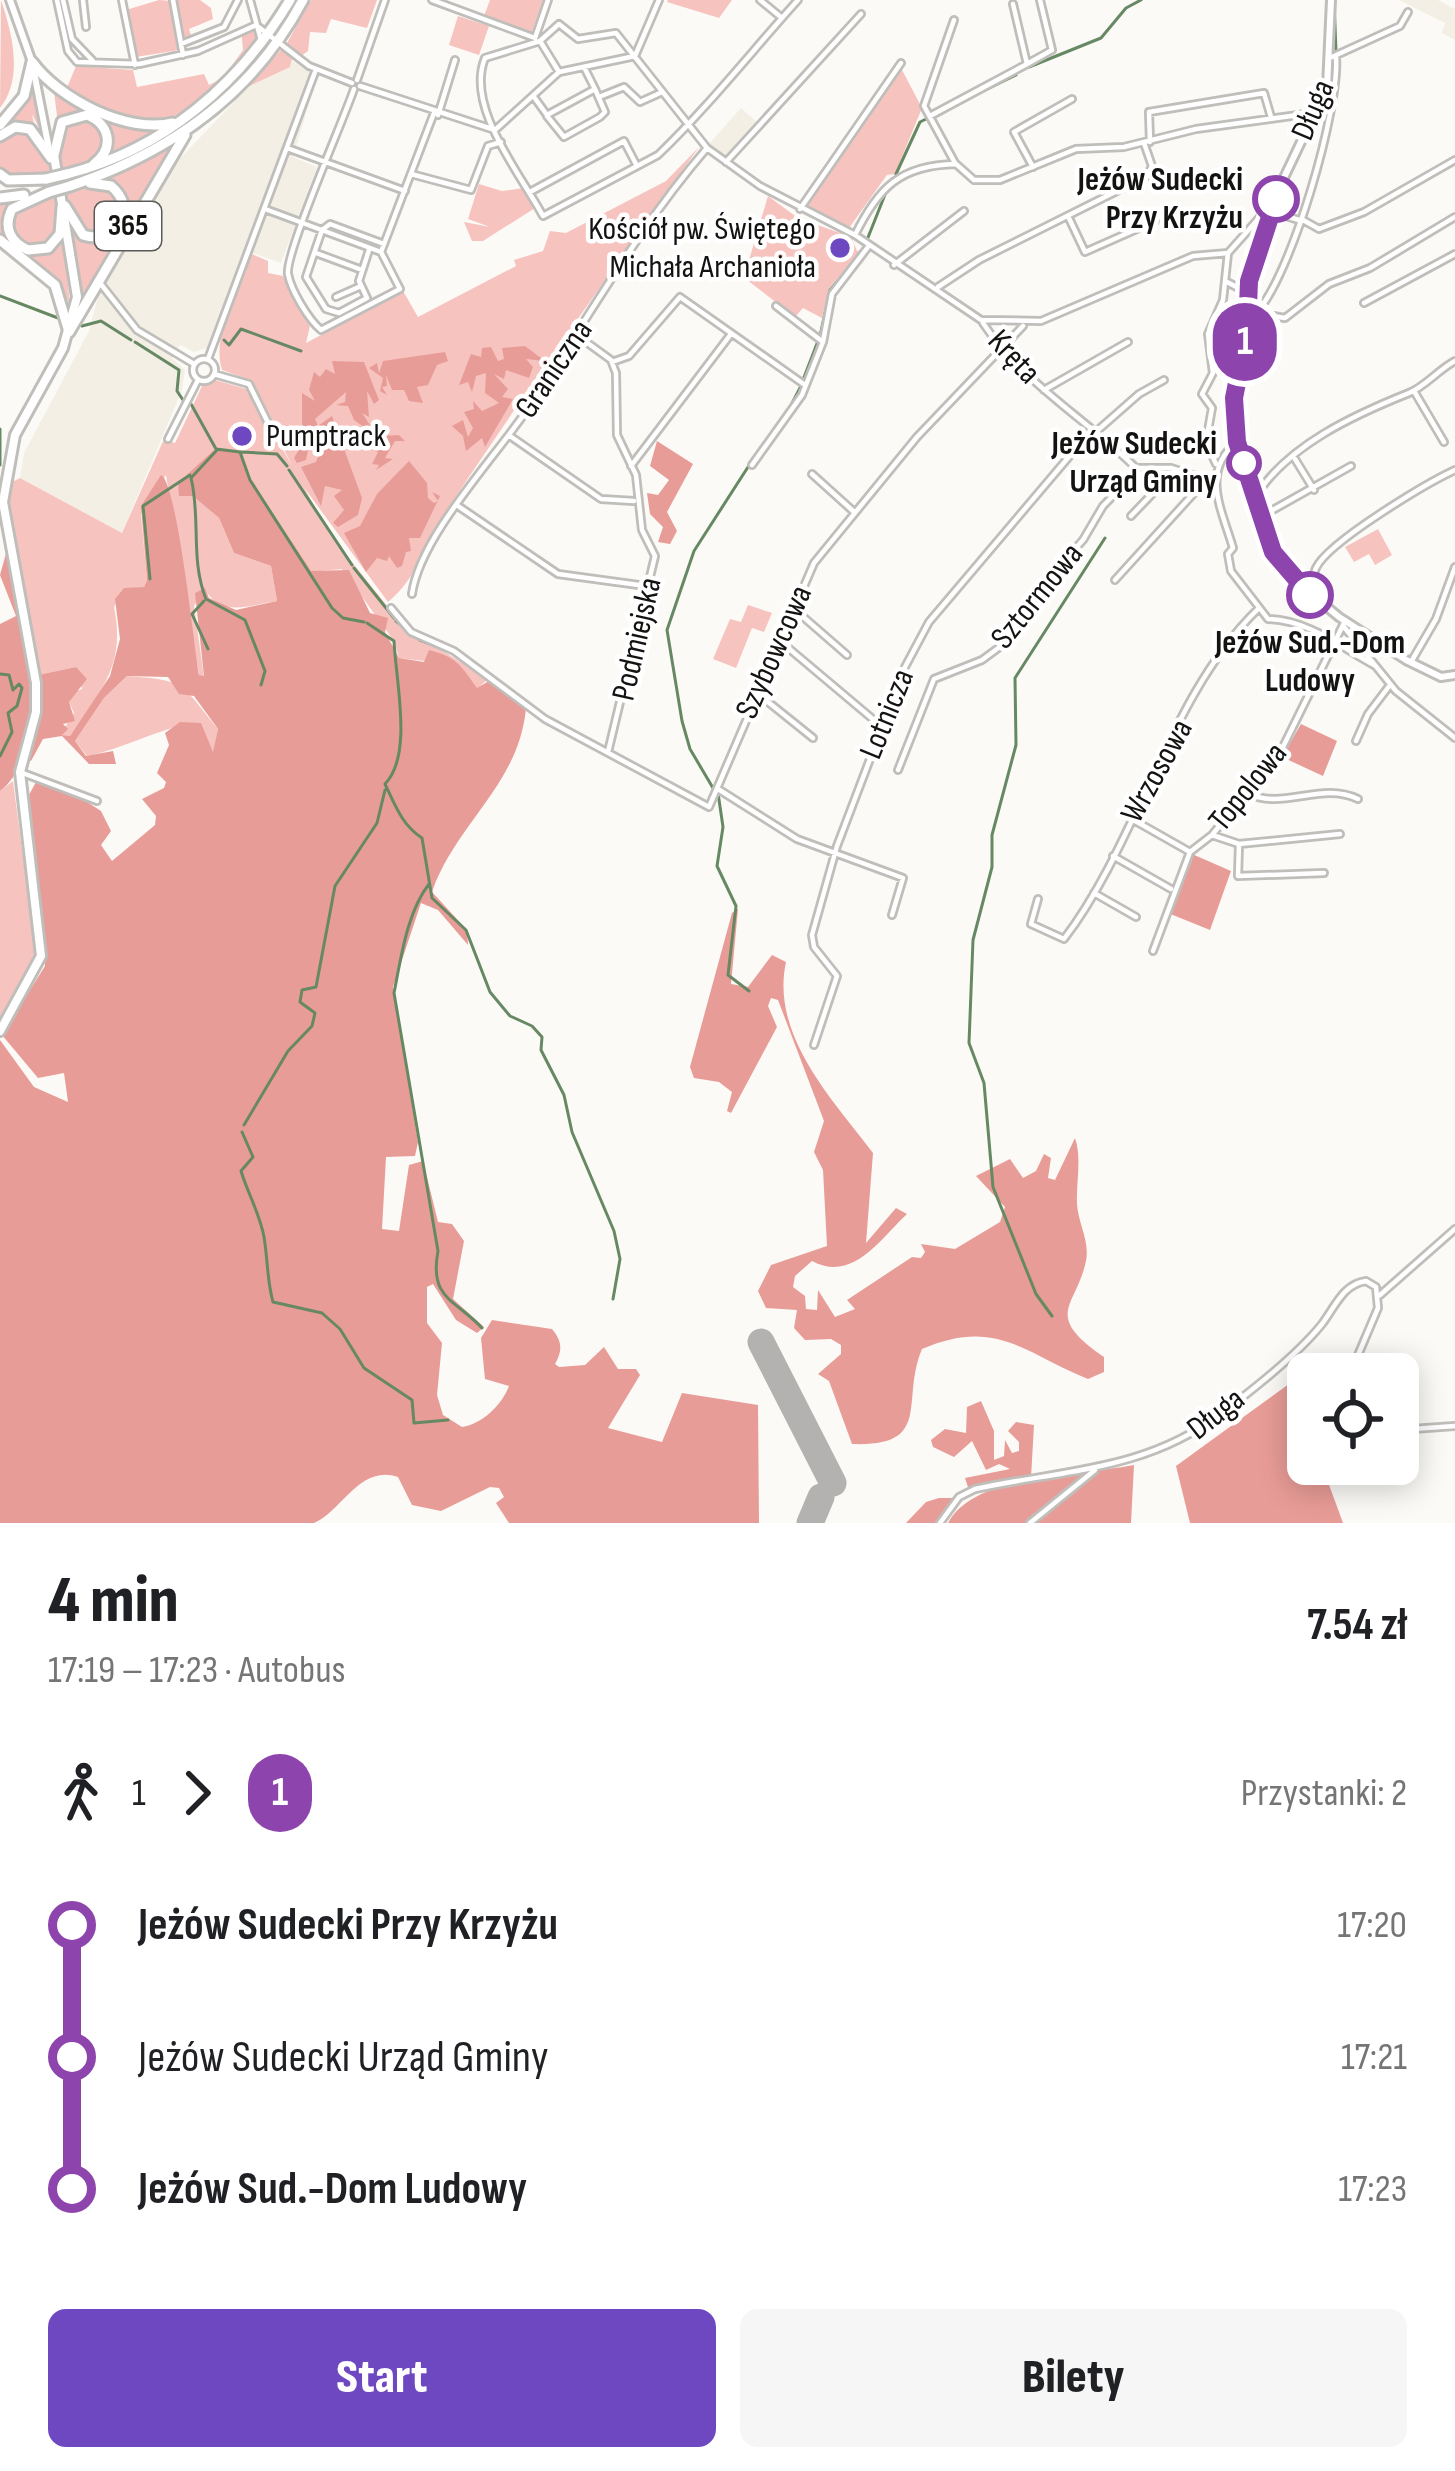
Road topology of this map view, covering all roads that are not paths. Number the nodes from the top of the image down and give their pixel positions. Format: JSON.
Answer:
{"nodes":[{"id":1,"x":10,"y":0,"type":"edge"},
{"id":2,"x":60,"y":0,"type":"edge"},
{"id":3,"x":83,"y":0,"type":"edge"},
{"id":4,"x":122,"y":0,"type":"edge"},
{"id":5,"x":173,"y":0,"type":"edge"},
{"id":6,"x":238,"y":0,"type":"edge"},
{"id":7,"x":250,"y":0,"type":"edge"},
{"id":8,"x":290,"y":0,"type":"edge"},
{"id":9,"x":303,"y":0,"type":"edge"},
{"id":10,"x":385,"y":0,"type":"edge"},
{"id":11,"x":432,"y":0,"type":"edge"},
{"id":12,"x":548,"y":0,"type":"edge"},
{"id":13,"x":659,"y":0,"type":"edge"},
{"id":14,"x":760,"y":0,"type":"edge"},
{"id":15,"x":798,"y":0,"type":"edge"},
{"id":16,"x":1040,"y":0,"type":"edge"},
{"id":17,"x":1331,"y":0,"type":"edge"},
{"id":18,"x":1013,"y":4,"type":"dead end"},
{"id":19,"x":1408,"y":12,"type":"dead end"},
{"id":20,"x":861,"y":14,"type":"dead end"},
{"id":21,"x":782,"y":18,"type":"junction"},
{"id":22,"x":954,"y":20,"type":"dead end"},
{"id":23,"x":86,"y":27,"type":"dead end"},
{"id":24,"x":266,"y":30,"type":"junction"},
{"id":25,"x":538,"y":39,"type":"junction"},
{"id":26,"x":181,"y":44,"type":"junction"},
{"id":27,"x":183,"y":55,"type":"junction"},
{"id":28,"x":635,"y":56,"type":"junction"},
{"id":29,"x":1334,"y":57,"type":"junction"},
{"id":30,"x":455,"y":60,"type":"dead end"},
{"id":31,"x":32,"y":62,"type":"junction"},
{"id":32,"x":901,"y":63,"type":"dead end"},
{"id":33,"x":93,"y":64,"type":"junction"},
{"id":34,"x":1027,"y":64,"type":"junction"},
{"id":35,"x":135,"y":65,"type":"junction"},
{"id":36,"x":584,"y":67,"type":"junction"},
{"id":37,"x":316,"y":70,"type":"junction"},
{"id":38,"x":559,"y":72,"type":"junction"},
{"id":39,"x":356,"y":85,"type":"junction"},
{"id":40,"x":595,"y":89,"type":"junction"},
{"id":41,"x":661,"y":93,"type":"junction"},
{"id":42,"x":534,"y":97,"type":"junction"},
{"id":43,"x":599,"y":97,"type":"junction"},
{"id":44,"x":1072,"y":99,"type":"dead end"},
{"id":45,"x":194,"y":112,"type":"junction"},
{"id":46,"x":1313,"y":112,"type":"junction"},
{"id":47,"x":436,"y":114,"type":"junction"},
{"id":48,"x":547,"y":116,"type":"junction"},
{"id":49,"x":1270,"y":117,"type":"junction"},
{"id":50,"x":931,"y":118,"type":"junction"},
{"id":51,"x":685,"y":124,"type":"junction"},
{"id":52,"x":0,"y":125,"type":"edge"},
{"id":53,"x":194,"y":125,"type":"junction"},
{"id":54,"x":495,"y":130,"type":"junction"},
{"id":55,"x":0,"y":136,"type":"edge"},
{"id":56,"x":501,"y":142,"type":"junction"},
{"id":57,"x":1147,"y":142,"type":"junction"},
{"id":58,"x":287,"y":148,"type":"junction"},
{"id":59,"x":707,"y":148,"type":"junction"},
{"id":60,"x":52,"y":156,"type":"junction"},
{"id":61,"x":1455,"y":160,"type":"edge"},
{"id":62,"x":327,"y":162,"type":"junction"},
{"id":63,"x":725,"y":162,"type":"junction"},
{"id":64,"x":956,"y":164,"type":"junction"},
{"id":65,"x":637,"y":166,"type":"junction"},
{"id":66,"x":1033,"y":167,"type":"junction"},
{"id":67,"x":412,"y":171,"type":"junction"},
{"id":68,"x":0,"y":174,"type":"edge"},
{"id":69,"x":67,"y":174,"type":"junction"},
{"id":70,"x":46,"y":179,"type":"junction"},
{"id":71,"x":70,"y":186,"type":"junction"},
{"id":72,"x":0,"y":187,"type":"edge"},
{"id":73,"x":405,"y":191,"type":"junction"},
{"id":74,"x":49,"y":192,"type":"junction"},
{"id":75,"x":530,"y":192,"type":"junction"},
{"id":76,"x":0,"y":198,"type":"edge"},
{"id":77,"x":1276,"y":199,"type":"junction"},
{"id":78,"x":63,"y":207,"type":"junction"},
{"id":79,"x":265,"y":209,"type":"junction"},
{"id":80,"x":800,"y":209,"type":"junction"},
{"id":81,"x":964,"y":211,"type":"dead end"},
{"id":82,"x":1273,"y":212,"type":"junction"},
{"id":83,"x":1068,"y":216,"type":"junction"},
{"id":84,"x":1455,"y":217,"type":"edge"},
{"id":85,"x":1302,"y":220,"type":"junction"},
{"id":86,"x":1155,"y":221,"type":"dead end"},
{"id":87,"x":304,"y":225,"type":"junction"},
{"id":88,"x":322,"y":230,"type":"junction"},
{"id":89,"x":855,"y":235,"type":"junction"},
{"id":90,"x":0,"y":240,"type":"edge"},
{"id":91,"x":868,"y":246,"type":"junction"},
{"id":92,"x":370,"y":247,"type":"junction"},
{"id":93,"x":382,"y":248,"type":"junction"},
{"id":94,"x":315,"y":253,"type":"junction"},
{"id":95,"x":1228,"y":253,"type":"junction"},
{"id":96,"x":1455,"y":254,"type":"edge"},
{"id":97,"x":894,"y":265,"type":"junction"},
{"id":98,"x":362,"y":270,"type":"junction"},
{"id":99,"x":1227,"y":282,"type":"junction"},
{"id":100,"x":98,"y":286,"type":"junction"},
{"id":101,"x":938,"y":287,"type":"junction"},
{"id":102,"x":312,"y":289,"type":"junction"},
{"id":103,"x":365,"y":292,"type":"junction"},
{"id":104,"x":1248,"y":292,"type":"junction"},
{"id":105,"x":376,"y":294,"type":"dead end"},
{"id":106,"x":299,"y":296,"type":"junction"},
{"id":107,"x":336,"y":296,"type":"dead end"},
{"id":108,"x":1364,"y":303,"type":"dead end"},
{"id":109,"x":776,"y":306,"type":"dead end"},
{"id":110,"x":1252,"y":314,"type":"junction"},
{"id":111,"x":981,"y":320,"type":"junction"},
{"id":112,"x":1024,"y":324,"type":"junction"},
{"id":113,"x":69,"y":332,"type":"junction"},
{"id":114,"x":731,"y":334,"type":"junction"},
{"id":115,"x":578,"y":336,"type":"junction"},
{"id":116,"x":823,"y":342,"type":"junction"},
{"id":117,"x":1128,"y":342,"type":"dead end"},
{"id":118,"x":1000,"y":348,"type":"junction"},
{"id":119,"x":208,"y":359,"type":"junction"},
{"id":120,"x":612,"y":362,"type":"junction"},
{"id":121,"x":1455,"y":362,"type":"edge"},
{"id":122,"x":194,"y":364,"type":"junction"},
{"id":123,"x":214,"y":374,"type":"junction"},
{"id":124,"x":198,"y":380,"type":"junction"},
{"id":125,"x":1164,"y":380,"type":"dead end"},
{"id":126,"x":805,"y":385,"type":"junction"},
{"id":127,"x":1044,"y":390,"type":"junction"},
{"id":128,"x":1414,"y":391,"type":"junction"},
{"id":129,"x":1097,"y":430,"type":"junction"},
{"id":130,"x":274,"y":435,"type":"dead end"},
{"id":131,"x":510,"y":436,"type":"junction"},
{"id":132,"x":168,"y":440,"type":"dead end"},
{"id":133,"x":1237,"y":442,"type":"junction"},
{"id":134,"x":1444,"y":442,"type":"dead end"},
{"id":135,"x":1294,"y":457,"type":"junction"},
{"id":136,"x":1216,"y":464,"type":"junction"},
{"id":137,"x":752,"y":465,"type":"dead end"},
{"id":138,"x":631,"y":466,"type":"junction"},
{"id":139,"x":1351,"y":466,"type":"dead end"},
{"id":140,"x":1139,"y":469,"type":"junction"},
{"id":141,"x":1174,"y":470,"type":"junction"},
{"id":142,"x":1455,"y":470,"type":"edge"},
{"id":143,"x":812,"y":474,"type":"dead end"},
{"id":144,"x":1205,"y":482,"type":"junction"},
{"id":145,"x":1214,"y":482,"type":"junction"},
{"id":146,"x":1314,"y":490,"type":"junction"},
{"id":147,"x":1255,"y":497,"type":"junction"},
{"id":148,"x":636,"y":501,"type":"junction"},
{"id":149,"x":458,"y":506,"type":"junction"},
{"id":150,"x":854,"y":511,"type":"junction"},
{"id":151,"x":1131,"y":516,"type":"dead end"},
{"id":152,"x":1261,"y":516,"type":"junction"},
{"id":153,"x":1455,"y":567,"type":"edge"},
{"id":154,"x":1115,"y":580,"type":"dead end"},
{"id":155,"x":647,"y":586,"type":"junction"},
{"id":156,"x":412,"y":594,"type":"dead end"},
{"id":157,"x":1310,"y":595,"type":"junction"},
{"id":158,"x":792,"y":607,"type":"junction"},
{"id":159,"x":391,"y":608,"type":"dead end"},
{"id":160,"x":1258,"y":609,"type":"junction"},
{"id":161,"x":1344,"y":624,"type":"junction"},
{"id":162,"x":777,"y":640,"type":"junction"},
{"id":163,"x":1333,"y":646,"type":"junction"},
{"id":164,"x":847,"y":655,"type":"dead end"},
{"id":165,"x":1411,"y":662,"type":"junction"},
{"id":166,"x":1374,"y":664,"type":"junction"},
{"id":167,"x":1454,"y":677,"type":"edge"},
{"id":168,"x":1390,"y":685,"type":"junction"},
{"id":169,"x":756,"y":693,"type":"junction"},
{"id":170,"x":881,"y":726,"type":"junction"},
{"id":171,"x":814,"y":738,"type":"dead end"},
{"id":172,"x":1455,"y":738,"type":"edge"},
{"id":173,"x":1356,"y":741,"type":"dead end"},
{"id":174,"x":608,"y":752,"type":"junction"},
{"id":175,"x":898,"y":770,"type":"dead end"},
{"id":176,"x":20,"y":772,"type":"junction"},
{"id":177,"x":717,"y":788,"type":"junction"},
{"id":178,"x":1247,"y":793,"type":"junction"},
{"id":179,"x":1358,"y":799,"type":"dead end"},
{"id":180,"x":97,"y":801,"type":"dead end"},
{"id":181,"x":1130,"y":818,"type":"junction"},
{"id":182,"x":1340,"y":834,"type":"dead end"},
{"id":183,"x":1212,"y":835,"type":"junction"},
{"id":184,"x":1239,"y":844,"type":"junction"},
{"id":185,"x":835,"y":851,"type":"junction"},
{"id":186,"x":1190,"y":851,"type":"junction"},
{"id":187,"x":1113,"y":856,"type":"junction"},
{"id":188,"x":1324,"y":873,"type":"dead end"},
{"id":189,"x":1173,"y":890,"type":"junction"},
{"id":190,"x":1094,"y":893,"type":"junction"},
{"id":191,"x":1038,"y":899,"type":"dead end"},
{"id":192,"x":892,"y":915,"type":"dead end"},
{"id":193,"x":1136,"y":916,"type":"dead end"},
{"id":194,"x":1153,"y":951,"type":"dead end"},
{"id":195,"x":0,"y":1031,"type":"edge"},
{"id":196,"x":814,"y":1045,"type":"dead end"},
{"id":197,"x":1455,"y":1229,"type":"edge"},
{"id":198,"x":1380,"y":1295,"type":"junction"},
{"id":199,"x":1358,"y":1353,"type":"edge"},
{"id":200,"x":1455,"y":1426,"type":"edge"},
{"id":201,"x":1419,"y":1429,"type":"edge"},
{"id":202,"x":1095,"y":1470,"type":"junction"},
{"id":203,"x":940,"y":1523,"type":"edge"},
{"id":204,"x":1030,"y":1523,"type":"edge"}],
"edges":[{"from":1,"to":31,"type":"street"},
{"from":2,"to":33,"type":"street"},
{"from":2,"to":33,"type":"street"},
{"from":3,"to":23,"type":"street"},
{"from":4,"to":35,"type":"street"},
{"from":5,"to":26,"type":"street"},
{"from":6,"to":26,"type":"street"},
{"from":7,"to":24,"type":"street"},
{"from":8,"to":24,"type":"main road"},
{"from":9,"to":24,"type":"main road"},
{"from":10,"to":39,"type":"street"},
{"from":11,"to":25,"type":"street"},
{"from":12,"to":25,"type":"street"},
{"from":13,"to":28,"type":"street"},
{"from":14,"to":21,"type":"street"},
{"from":15,"to":21,"type":"street"},
{"from":16,"to":34,"type":"street"},
{"from":17,"to":29,"type":"street","name":"Długa"},
{"from":18,"to":34,"type":"street"},
{"from":19,"to":29,"type":"street"},
{"from":20,"to":63,"type":"street"},
{"from":21,"to":51,"type":"street"},
{"from":22,"to":50,"type":"street"},
{"from":24,"to":27,"type":"street"},
{"from":24,"to":37,"type":"street"},
{"from":24,"to":45,"type":"main road"},
{"from":24,"to":53,"type":"main road"},
{"from":25,"to":28,"type":"street"},
{"from":25,"to":38,"type":"street"},
{"from":25,"to":54,"type":"street"},
{"from":26,"to":27,"type":"street"},
{"from":27,"to":35,"type":"street"},
{"from":28,"to":36,"type":"street"},
{"from":28,"to":41,"type":"street"},
{"from":29,"to":46,"type":"street","name":"Długa"},
{"from":29,"to":85,"type":"street"},
{"from":30,"to":47,"type":"street"},
{"from":31,"to":45,"type":"main road"},
{"from":31,"to":52,"type":"main road"},
{"from":31,"to":60,"type":"street"},
{"from":32,"to":80,"type":"street"},
{"from":33,"to":35,"type":"street"},
{"from":34,"to":50,"type":"street"},
{"from":36,"to":38,"type":"street"},
{"from":36,"to":40,"type":"street"},
{"from":37,"to":39,"type":"street"},
{"from":37,"to":58,"type":"street"},
{"from":38,"to":42,"type":"street"},
{"from":39,"to":47,"type":"street"},
{"from":39,"to":62,"type":"street"},
{"from":40,"to":43,"type":"street"},
{"from":40,"to":48,"type":"street"},
{"from":41,"to":43,"type":"street"},
{"from":41,"to":51,"type":"street"},
{"from":42,"to":48,"type":"street"},
{"from":42,"to":54,"type":"street"},
{"from":43,"to":48,"type":"street"},
{"from":44,"to":66,"type":"street"},
{"from":45,"to":69,"type":"main road"},
{"from":46,"to":49,"type":"street"},
{"from":46,"to":77,"type":"street","name":"Długa"},
{"from":47,"to":54,"type":"street"},
{"from":47,"to":67,"type":"street"},
{"from":49,"to":57,"type":"street"},
{"from":49,"to":57,"type":"street"},
{"from":50,"to":64,"type":"street"},
{"from":51,"to":59,"type":"street"},
{"from":51,"to":65,"type":"street"},
{"from":53,"to":71,"type":"main road"},
{"from":53,"to":100,"type":"main road","number":"365"},
{"from":54,"to":56,"type":"street"},
{"from":55,"to":60,"type":"main road"},
{"from":56,"to":67,"type":"street"},
{"from":56,"to":75,"type":"street"},
{"from":57,"to":66,"type":"street"},
{"from":57,"to":83,"type":"street"},
{"from":58,"to":62,"type":"street"},
{"from":58,"to":79,"type":"street"},
{"from":59,"to":63,"type":"street"},
{"from":59,"to":115,"type":"street","name":"Graniczna"},
{"from":60,"to":69,"type":"main road"},
{"from":60,"to":78,"type":"main road","number":"365"},
{"from":61,"to":85,"type":"street"},
{"from":62,"to":73,"type":"street"},
{"from":62,"to":87,"type":"street"},
{"from":63,"to":80,"type":"street"},
{"from":64,"to":66,"type":"street"},
{"from":64,"to":89,"type":"street"},
{"from":65,"to":75,"type":"street"},
{"from":65,"to":75,"type":"street"},
{"from":67,"to":73,"type":"street"},
{"from":68,"to":70,"type":"main road"},
{"from":69,"to":70,"type":"main road","bridge":true},
{"from":70,"to":72,"type":"main road"},
{"from":71,"to":74,"type":"main road","bridge":true},
{"from":71,"to":78,"type":"main road"},
{"from":73,"to":93,"type":"street"},
{"from":74,"to":76,"type":"main road"},
{"from":74,"to":78,"type":"main road"},
{"from":77,"to":82,"type":"street","name":"Długa"},
{"from":77,"to":95,"type":"street"},
{"from":78,"to":113,"type":"main road","number":"365"},
{"from":79,"to":87,"type":"street"},
{"from":79,"to":119,"type":"street"},
{"from":80,"to":89,"type":"street"},
{"from":81,"to":97,"type":"street"},
{"from":82,"to":85,"type":"street"},
{"from":82,"to":104,"type":"street","name":"Długa"},
{"from":83,"to":86,"type":"street"},
{"from":83,"to":101,"type":"street"},
{"from":84,"to":110,"type":"street"},
{"from":85,"to":110,"type":"street"},
{"from":87,"to":88,"type":"street"},
{"from":87,"to":106,"type":"street"},
{"from":88,"to":92,"type":"street"},
{"from":88,"to":93,"type":"street"},
{"from":88,"to":94,"type":"street"},
{"from":89,"to":91,"type":"street"},
{"from":90,"to":113,"type":"main road"},
{"from":91,"to":97,"type":"street"},
{"from":91,"to":116,"type":"street"},
{"from":92,"to":93,"type":"street"},
{"from":92,"to":98,"type":"street"},
{"from":93,"to":106,"type":"street"},
{"from":94,"to":98,"type":"street"},
{"from":94,"to":102,"type":"street"},
{"from":95,"to":99,"type":"street"},
{"from":95,"to":112,"type":"street"},
{"from":96,"to":108,"type":"street"},
{"from":97,"to":101,"type":"street"},
{"from":98,"to":103,"type":"street"},
{"from":99,"to":104,"type":"street"},
{"from":99,"to":136,"type":"street"},
{"from":100,"to":113,"type":"main road","number":"365"},
{"from":100,"to":122,"type":"street"},
{"from":101,"to":111,"type":"street"},
{"from":102,"to":103,"type":"street"},
{"from":102,"to":106,"type":"street"},
{"from":103,"to":105,"type":"street"},
{"from":103,"to":107,"type":"street"},
{"from":104,"to":110,"type":"street","name":"Długa"},
{"from":109,"to":116,"type":"street"},
{"from":110,"to":133,"type":"street","name":"Długa"},
{"from":111,"to":112,"type":"street"},
{"from":111,"to":118,"type":"street","name":"Kręta"},
{"from":112,"to":118,"type":"street","name":"Szybowcowa"},
{"from":113,"to":176,"type":"main road","number":"365"},
{"from":114,"to":120,"type":"street"},
{"from":114,"to":126,"type":"street"},
{"from":114,"to":138,"type":"street"},
{"from":115,"to":120,"type":"street"},
{"from":115,"to":131,"type":"street","name":"Graniczna"},
{"from":116,"to":126,"type":"street"},
{"from":117,"to":127,"type":"street"},
{"from":118,"to":127,"type":"street","name":"Kręta"},
{"from":118,"to":150,"type":"street","name":"Szybowcowa"},
{"from":119,"to":122,"type":"street"},
{"from":119,"to":123,"type":"street"},
{"from":120,"to":138,"type":"street","name":"Podmiejska"},
{"from":121,"to":128,"type":"street"},
{"from":122,"to":124,"type":"street"},
{"from":123,"to":124,"type":"street"},
{"from":123,"to":130,"type":"street"},
{"from":124,"to":132,"type":"street"},
{"from":125,"to":129,"type":"street","name":"Lotnicza"},
{"from":126,"to":137,"type":"street"},
{"from":127,"to":129,"type":"street","name":"Kręta"},
{"from":128,"to":134,"type":"street"},
{"from":128,"to":135,"type":"street"},
{"from":129,"to":140,"type":"street","name":"Kręta"},
{"from":129,"to":170,"type":"street","name":"Lotnicza"},
{"from":131,"to":148,"type":"street"},
{"from":131,"to":149,"type":"street","name":"Graniczna"},
{"from":133,"to":136,"type":"street"},
{"from":133,"to":147,"type":"street","name":"Długa"},
{"from":135,"to":146,"type":"street"},
{"from":135,"to":147,"type":"street"},
{"from":136,"to":145,"type":"street"},
{"from":138,"to":148,"type":"street","name":"Podmiejska"},
{"from":139,"to":146,"type":"street"},
{"from":140,"to":141,"type":"street"},
{"from":140,"to":175,"type":"street","name":"Sztormowa"},
{"from":141,"to":144,"type":"street"},
{"from":141,"to":151,"type":"street"},
{"from":142,"to":157,"type":"street"},
{"from":143,"to":150,"type":"street"},
{"from":144,"to":145,"type":"street"},
{"from":144,"to":154,"type":"street"},
{"from":145,"to":160,"type":"street"},
{"from":146,"to":152,"type":"street"},
{"from":147,"to":152,"type":"street","name":"Długa"},
{"from":148,"to":155,"type":"street","name":"Podmiejska"},
{"from":149,"to":155,"type":"street"},
{"from":149,"to":156,"type":"street","name":"Graniczna"},
{"from":150,"to":158,"type":"street","name":"Szybowcowa"},
{"from":152,"to":157,"type":"street","name":"Długa"},
{"from":153,"to":165,"type":"street"},
{"from":155,"to":174,"type":"street","name":"Podmiejska"},
{"from":157,"to":161,"type":"street","name":"Długa"},
{"from":158,"to":162,"type":"street","name":"Szybowcowa"},
{"from":158,"to":164,"type":"street"},
{"from":159,"to":174,"type":"street"},
{"from":160,"to":163,"type":"street"},
{"from":160,"to":181,"type":"street","name":"Wrzosowa"},
{"from":161,"to":163,"type":"street","name":"Topolowa"},
{"from":161,"to":165,"type":"street","name":"Długa"},
{"from":161,"to":166,"type":"street"},
{"from":162,"to":169,"type":"street","name":"Szybowcowa"},
{"from":162,"to":170,"type":"street"},
{"from":163,"to":166,"type":"street"},
{"from":163,"to":178,"type":"street","name":"Topolowa"},
{"from":165,"to":167,"type":"street","name":"Długa"},
{"from":166,"to":168,"type":"street"},
{"from":168,"to":172,"type":"street"},
{"from":168,"to":173,"type":"street"},
{"from":169,"to":171,"type":"street"},
{"from":169,"to":177,"type":"street","name":"Szybowcowa"},
{"from":170,"to":185,"type":"street","name":"Lotnicza"},
{"from":174,"to":177,"type":"street"},
{"from":176,"to":180,"type":"street"},
{"from":176,"to":195,"type":"main road","number":"365"},
{"from":177,"to":185,"type":"street"},
{"from":178,"to":179,"type":"street"},
{"from":178,"to":183,"type":"street","name":"Topolowa"},
{"from":181,"to":186,"type":"street"},
{"from":181,"to":187,"type":"street","name":"Wrzosowa"},
{"from":182,"to":184,"type":"street"},
{"from":183,"to":184,"type":"street"},
{"from":183,"to":186,"type":"street","name":"Topolowa"},
{"from":184,"to":188,"type":"street"},
{"from":185,"to":192,"type":"street"},
{"from":185,"to":196,"type":"street","name":"Lotnicza"},
{"from":186,"to":189,"type":"street","name":"Topolowa"},
{"from":187,"to":189,"type":"street"},
{"from":187,"to":190,"type":"street","name":"Wrzosowa"},
{"from":189,"to":194,"type":"street","name":"Topolowa"},
{"from":190,"to":191,"type":"street","name":"Wrzosowa"},
{"from":190,"to":193,"type":"street"},
{"from":197,"to":198,"type":"street"},
{"from":198,"to":199,"type":"street"},
{"from":198,"to":202,"type":"street","name":"Długa"},
{"from":200,"to":201,"type":"street"},
{"from":202,"to":203,"type":"street"},
{"from":202,"to":204,"type":"street"}]}
